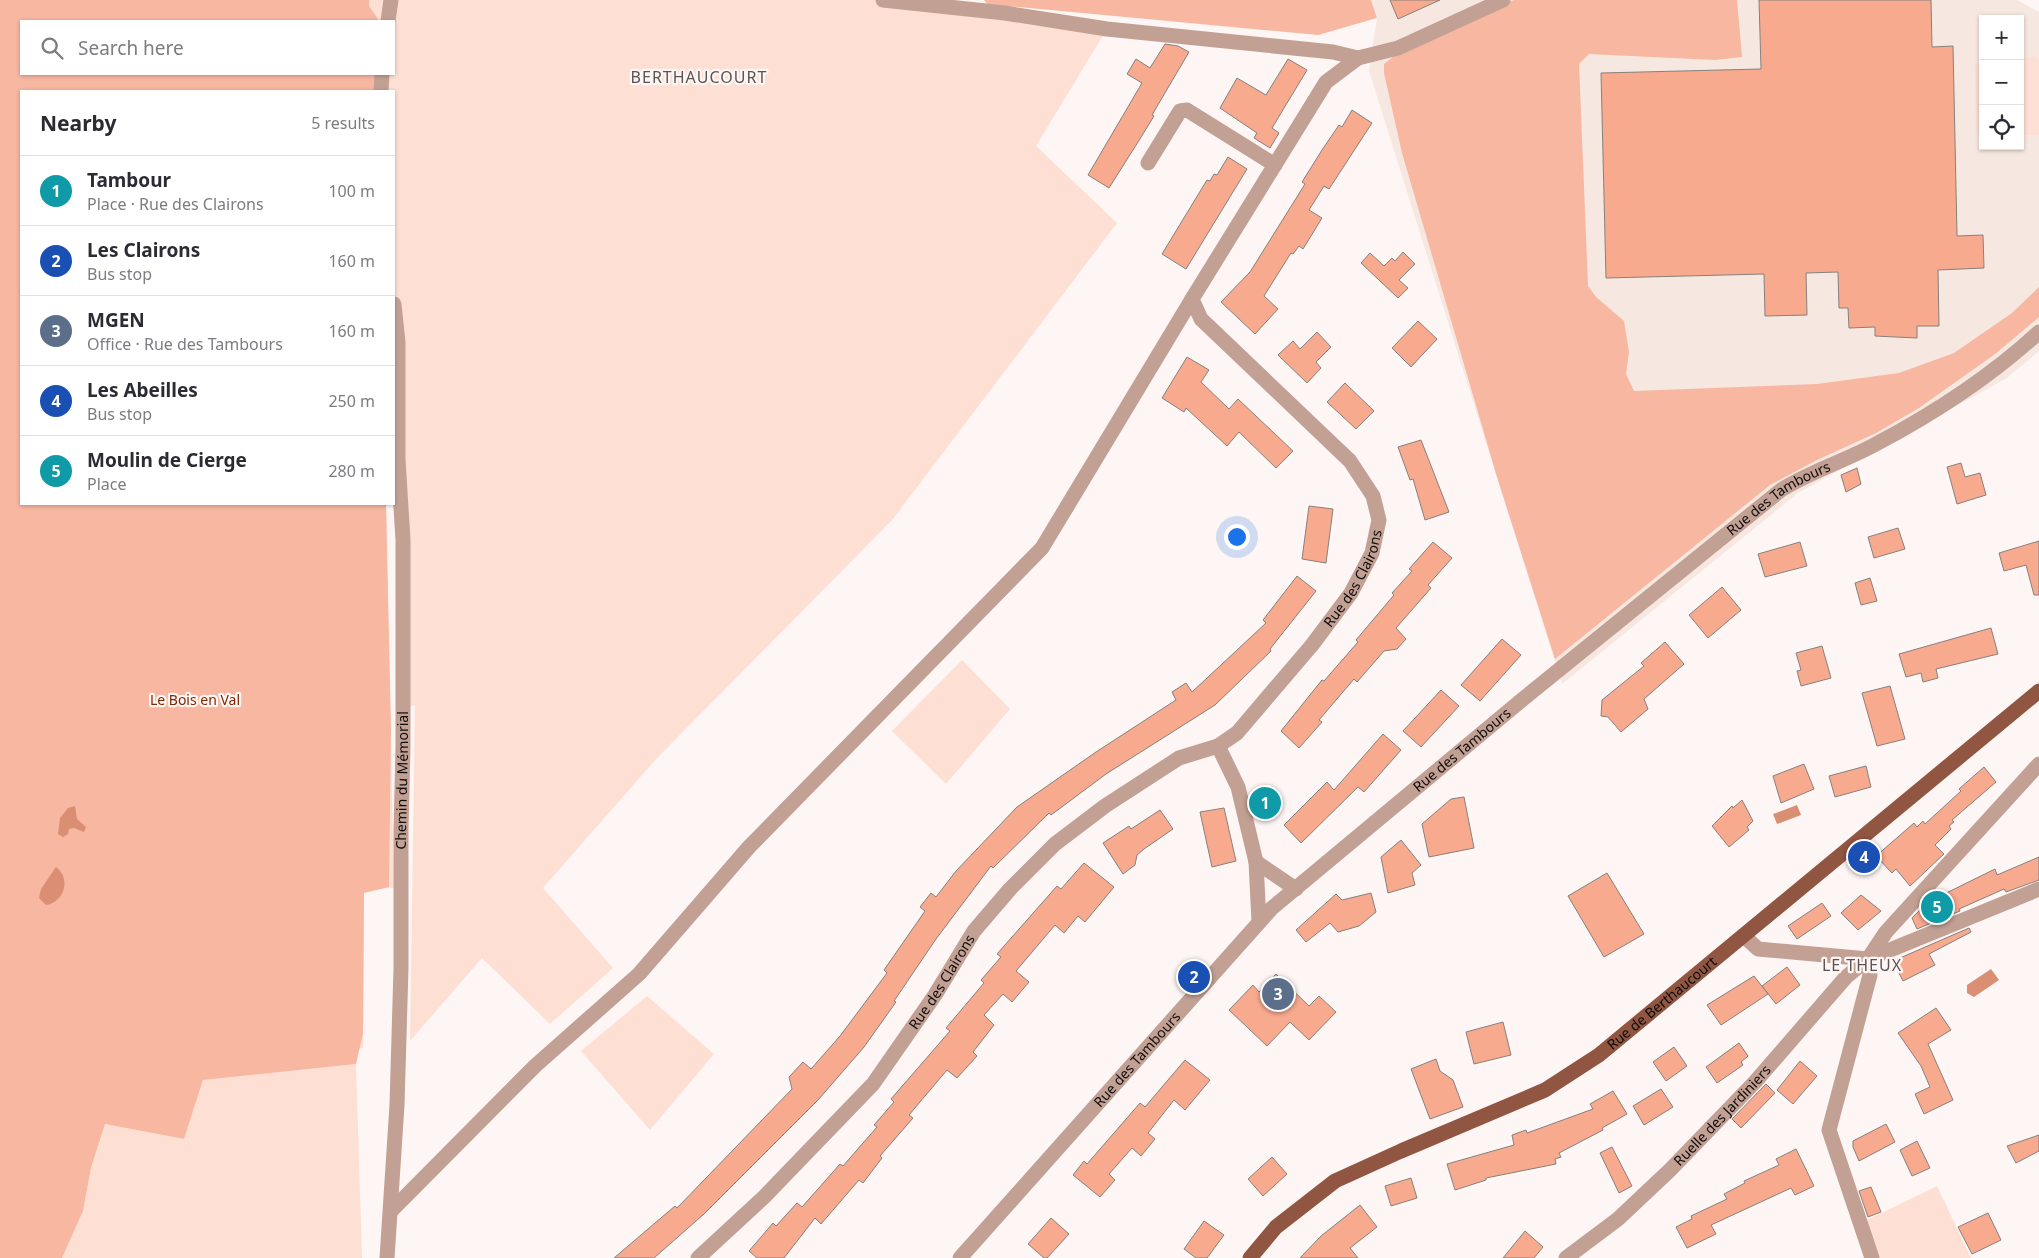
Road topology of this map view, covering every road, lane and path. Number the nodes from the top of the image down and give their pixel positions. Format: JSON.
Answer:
{"nodes":[{"id":1,"x":883,"y":0,"type":"edge"},
{"id":2,"x":1503,"y":0,"type":"edge"},
{"id":3,"x":1358,"y":58,"type":"junction"},
{"id":4,"x":382,"y":75,"type":"edge"},
{"id":5,"x":381,"y":90,"type":"edge"},
{"id":6,"x":1148,"y":163,"type":"dead end"},
{"id":7,"x":1274,"y":165,"type":"junction"},
{"id":8,"x":1192,"y":299,"type":"junction"},
{"id":9,"x":395,"y":314,"type":"edge"},
{"id":10,"x":2039,"y":332,"type":"edge"},
{"id":11,"x":2039,"y":691,"type":"edge"},
{"id":12,"x":1218,"y":746,"type":"junction"},
{"id":13,"x":2039,"y":764,"type":"edge"},
{"id":14,"x":1256,"y":862,"type":"junction"},
{"id":15,"x":1296,"y":889,"type":"junction"},
{"id":16,"x":2039,"y":889,"type":"edge"},
{"id":17,"x":1260,"y":922,"type":"junction"},
{"id":18,"x":1745,"y":937,"type":"junction"},
{"id":19,"x":1868,"y":959,"type":"junction"},
{"id":20,"x":391,"y":1211,"type":"junction"},
{"id":21,"x":386,"y":1258,"type":"edge"},
{"id":22,"x":698,"y":1258,"type":"edge"},
{"id":23,"x":960,"y":1258,"type":"edge"},
{"id":24,"x":1250,"y":1258,"type":"edge"},
{"id":25,"x":1566,"y":1258,"type":"edge"},
{"id":26,"x":1872,"y":1258,"type":"edge"}],
"edges":[{"from":1,"to":3,"type":"street"},
{"from":2,"to":3,"type":"street"},
{"from":3,"to":7,"type":"street"},
{"from":4,"to":5,"type":"street"},
{"from":6,"to":7,"type":"street"},
{"from":7,"to":8,"type":"street"},
{"from":8,"to":12,"type":"street","name":"Rue des Clairons"},
{"from":8,"to":20,"type":"street"},
{"from":9,"to":20,"type":"street","name":"Chemin du Mémorial"},
{"from":10,"to":15,"type":"street","name":"Rue des Tambours"},
{"from":11,"to":18,"type":"main road","name":"Rue de Berthaucourt"},
{"from":12,"to":14,"type":"street"},
{"from":12,"to":22,"type":"street","name":"Rue des Clairons"},
{"from":13,"to":19,"type":"street"},
{"from":14,"to":15,"type":"street"},
{"from":14,"to":17,"type":"street"},
{"from":15,"to":17,"type":"street","name":"Rue des Tambours"},
{"from":16,"to":19,"type":"street"},
{"from":17,"to":23,"type":"street","name":"Rue des Tambours"},
{"from":18,"to":19,"type":"street"},
{"from":18,"to":24,"type":"main road","name":"Rue de Berthaucourt"},
{"from":19,"to":25,"type":"street","name":"Ruelle des Jardiniers"},
{"from":19,"to":26,"type":"street"},
{"from":20,"to":21,"type":"street","name":"Chemin du Mémorial"}]}
